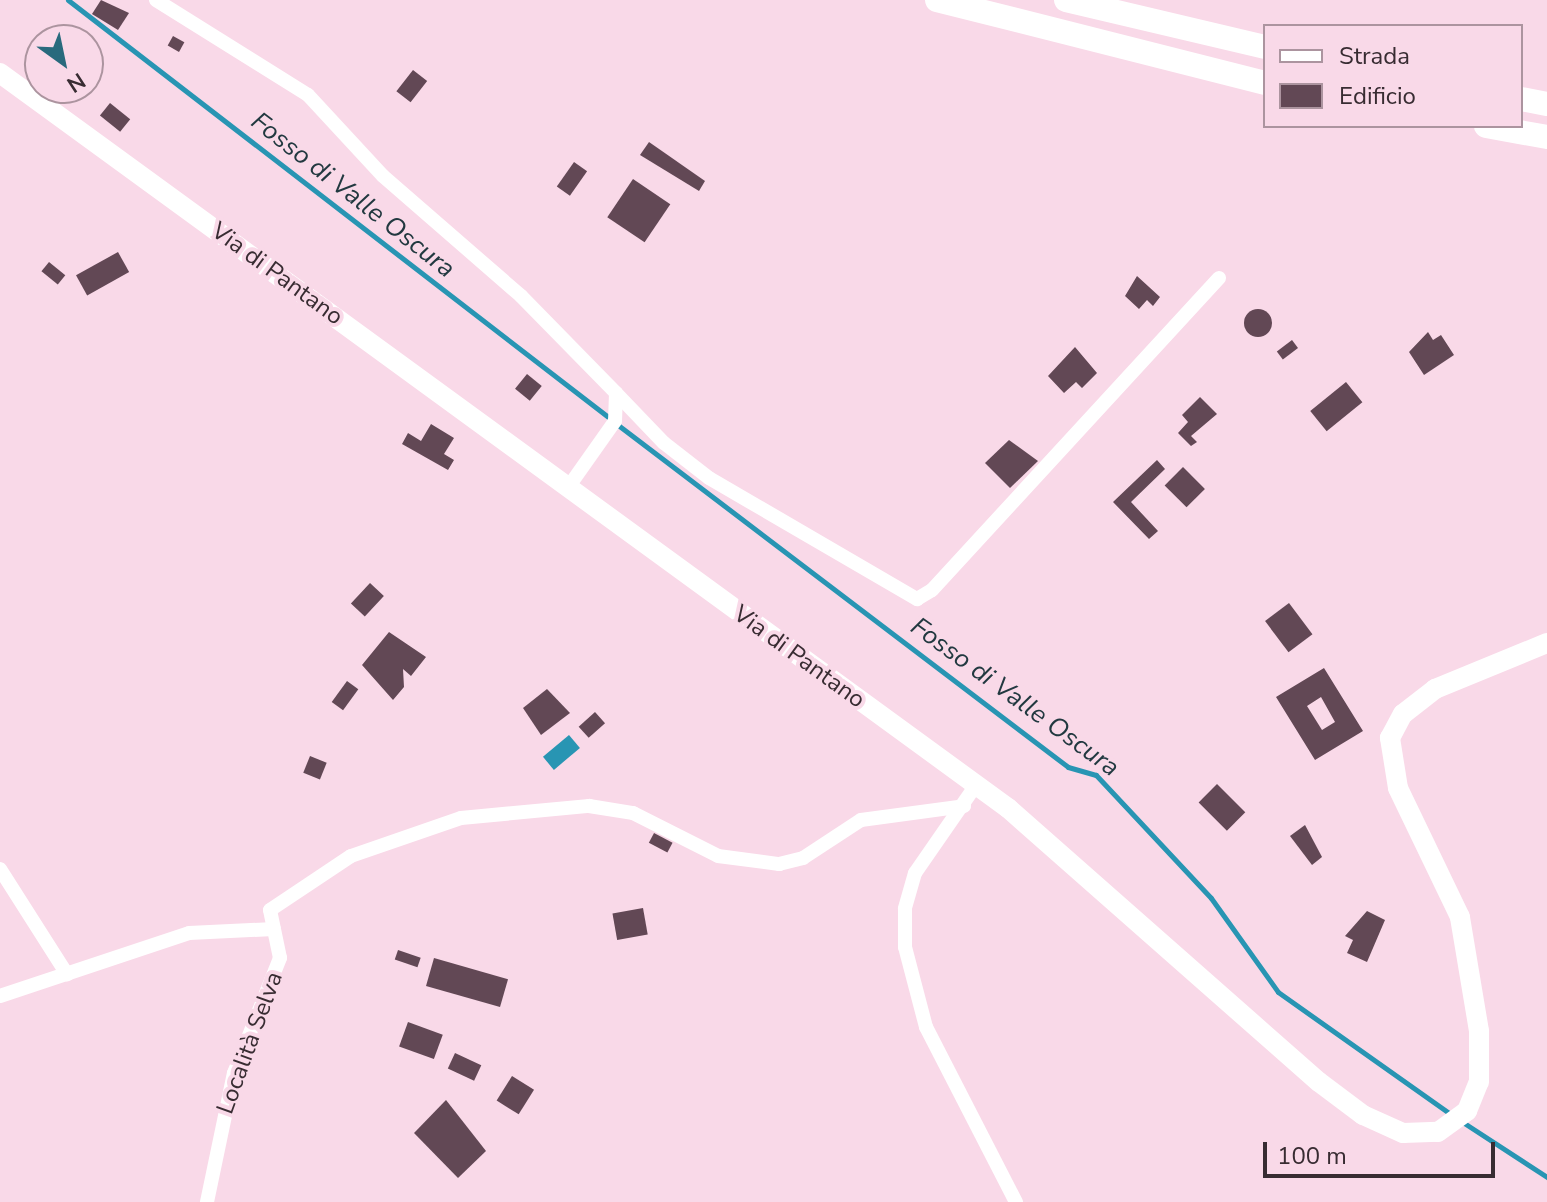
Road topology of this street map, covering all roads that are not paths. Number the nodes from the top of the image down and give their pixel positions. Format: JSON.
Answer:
{"nodes":[{"id":1,"x":156,"y":0,"type":"edge"},
{"id":2,"x":937,"y":0,"type":"edge"},
{"id":3,"x":1066,"y":0,"type":"edge"},
{"id":4,"x":1263,"y":47,"type":"edge"},
{"id":5,"x":0,"y":73,"type":"edge"},
{"id":6,"x":1263,"y":82,"type":"edge"},
{"id":7,"x":1523,"y":99,"type":"edge"},
{"id":8,"x":1547,"y":104,"type":"edge"},
{"id":9,"x":1497,"y":128,"type":"edge"},
{"id":10,"x":1547,"y":137,"type":"edge"},
{"id":11,"x":1219,"y":278,"type":"dead end"},
{"id":12,"x":616,"y":393,"type":"junction"},
{"id":13,"x":567,"y":489,"type":"junction"},
{"id":14,"x":1547,"y":643,"type":"edge"},
{"id":15,"x":976,"y":785,"type":"junction"},
{"id":16,"x":964,"y":806,"type":"junction"},
{"id":17,"x":0,"y":869,"type":"edge"},
{"id":18,"x":274,"y":929,"type":"junction"},
{"id":19,"x":67,"y":974,"type":"junction"},
{"id":20,"x":0,"y":996,"type":"edge"},
{"id":21,"x":207,"y":1202,"type":"edge"},
{"id":22,"x":1016,"y":1202,"type":"edge"}],
"edges":[{"from":1,"to":12,"type":"street"},
{"from":2,"to":6,"type":"highway"},
{"from":3,"to":4,"type":"highway"},
{"from":5,"to":13,"type":"street","name":"Via di Pantano"},
{"from":7,"to":8,"type":"highway"},
{"from":9,"to":10,"type":"highway"},
{"from":11,"to":12,"type":"street"},
{"from":12,"to":13,"type":"street"},
{"from":13,"to":15,"type":"street","name":"Via di Pantano"},
{"from":14,"to":15,"type":"street","name":"Via di Pantano"},
{"from":15,"to":16,"type":"street"},
{"from":16,"to":18,"type":"street","name":"Località Selva"},
{"from":16,"to":22,"type":"street"},
{"from":17,"to":19,"type":"street"},
{"from":18,"to":19,"type":"street"},
{"from":18,"to":21,"type":"street","name":"Località Selva"},
{"from":19,"to":20,"type":"street"}]}
